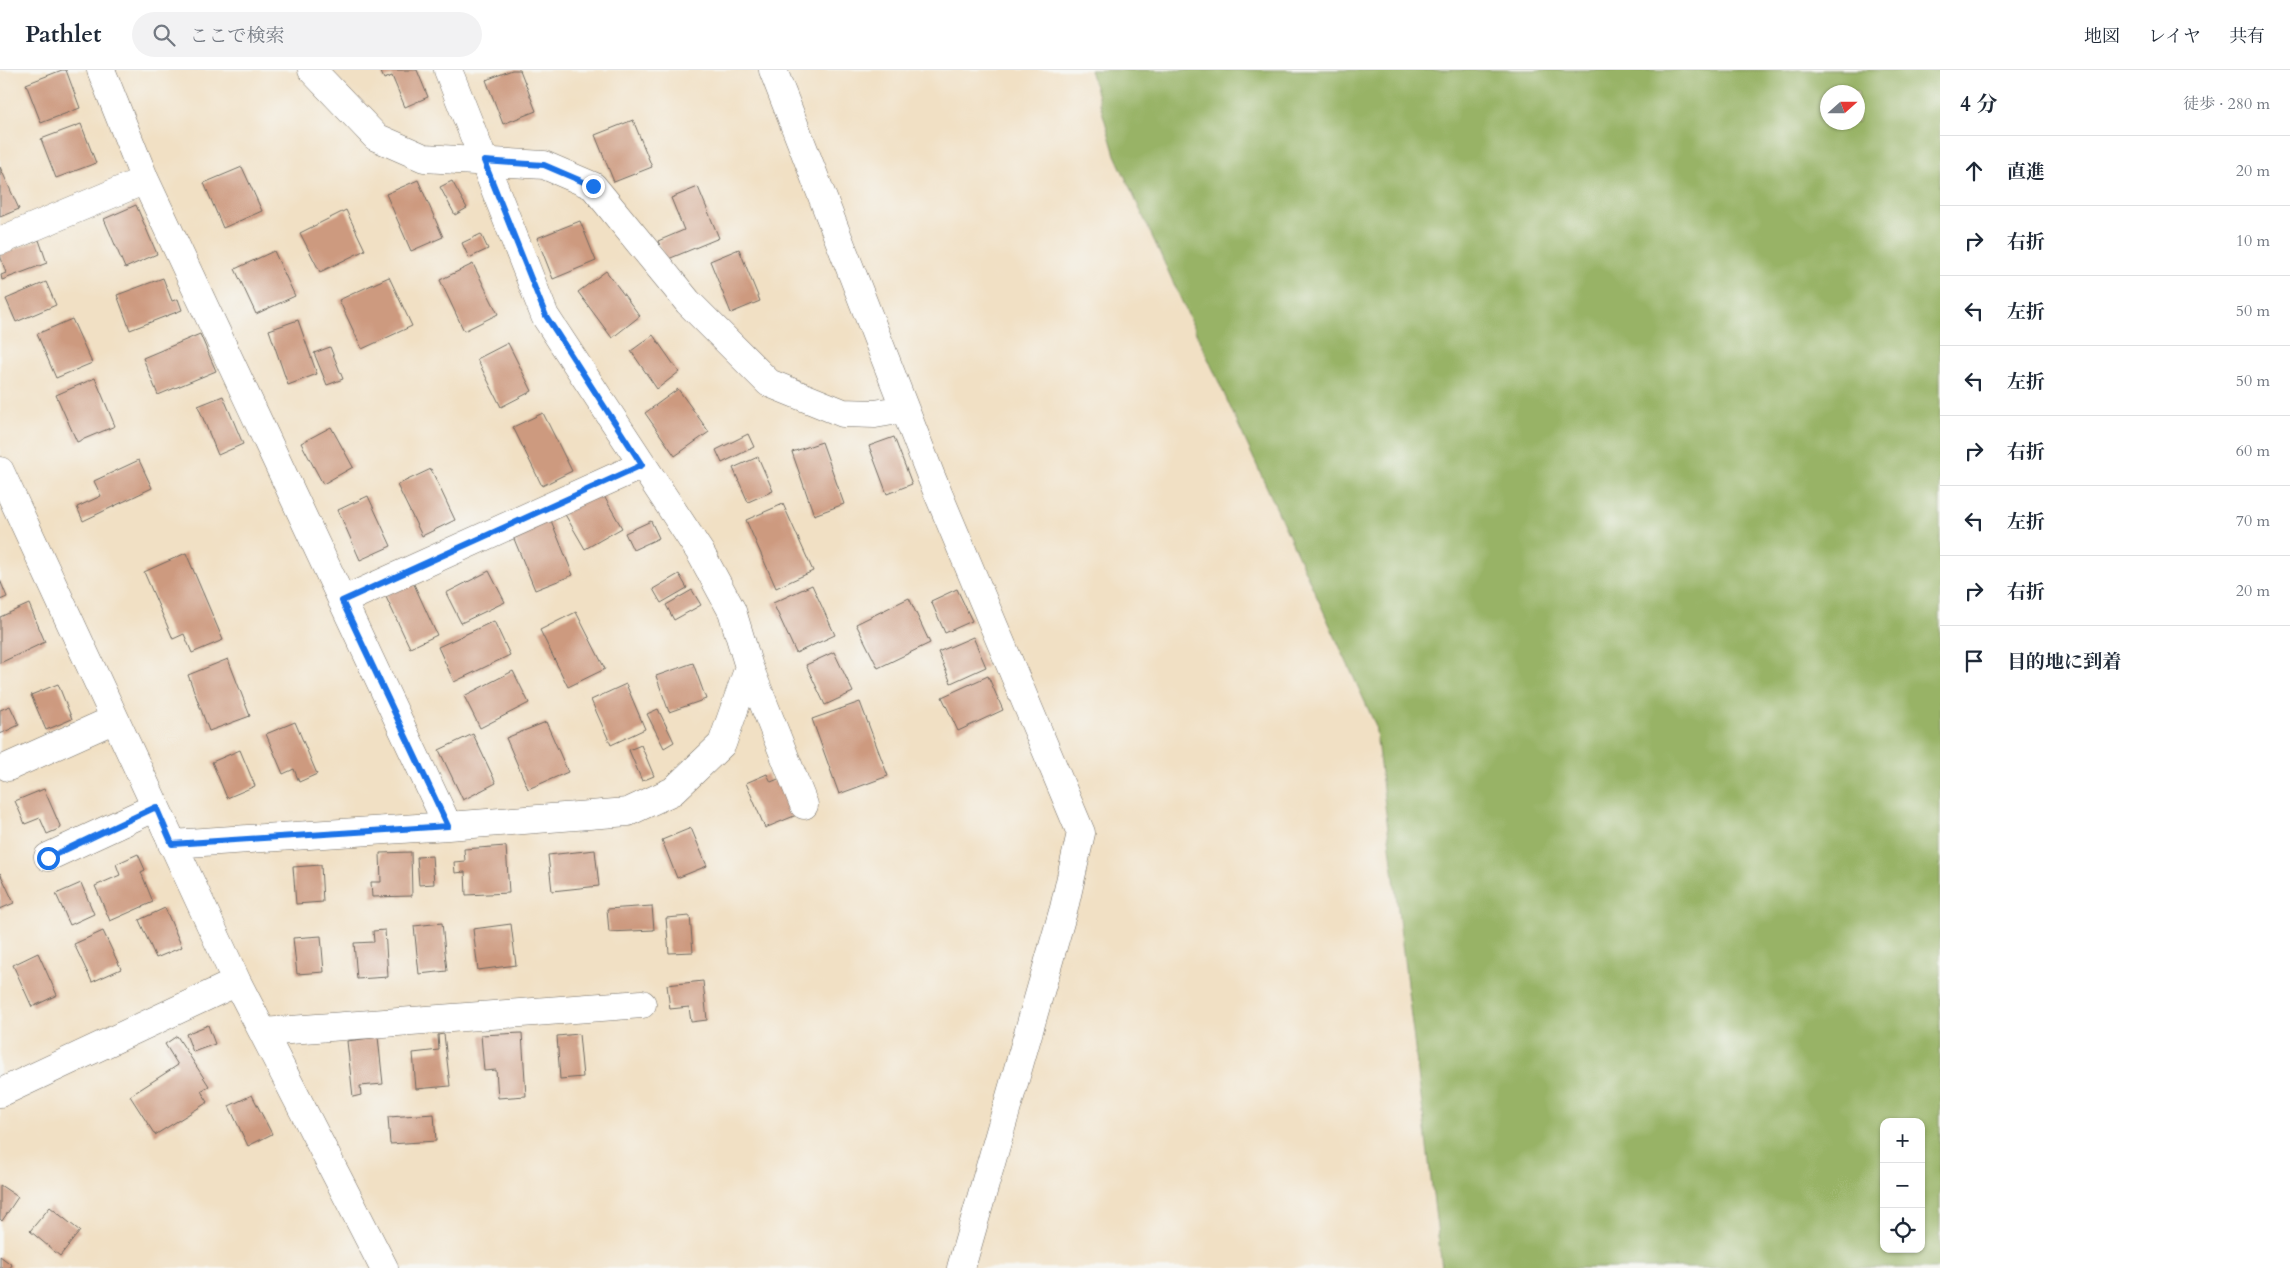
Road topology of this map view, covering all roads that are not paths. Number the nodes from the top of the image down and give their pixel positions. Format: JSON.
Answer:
{"nodes":[{"id":1,"x":100,"y":70,"type":"edge"},
{"id":2,"x":312,"y":70,"type":"edge"},
{"id":3,"x":448,"y":70,"type":"edge"},
{"id":4,"x":773,"y":70,"type":"edge"},
{"id":5,"x":484,"y":161,"type":"junction"},
{"id":6,"x":145,"y":180,"type":"junction"},
{"id":7,"x":0,"y":241,"type":"edge"},
{"id":8,"x":904,"y":409,"type":"junction"},
{"id":9,"x":642,"y":465,"type":"junction"},
{"id":10,"x":0,"y":471,"type":"edge"},
{"id":11,"x":342,"y":601,"type":"junction"},
{"id":12,"x":749,"y":667,"type":"junction"},
{"id":13,"x":115,"y":718,"type":"junction"},
{"id":14,"x":8,"y":768,"type":"dead end"},
{"id":15,"x":804,"y":805,"type":"dead end"},
{"id":16,"x":156,"y":807,"type":"junction"},
{"id":17,"x":448,"y":826,"type":"junction"},
{"id":18,"x":172,"y":844,"type":"junction"},
{"id":19,"x":48,"y":858,"type":"dead end"},
{"id":20,"x":238,"y":982,"type":"junction"},
{"id":21,"x":642,"y":1004,"type":"dead end"},
{"id":22,"x":263,"y":1032,"type":"junction"},
{"id":23,"x":0,"y":1093,"type":"edge"},
{"id":24,"x":384,"y":1268,"type":"edge"},
{"id":25,"x":961,"y":1268,"type":"edge"}],
"edges":[{"from":1,"to":6,"type":"street"},
{"from":2,"to":5,"type":"street"},
{"from":3,"to":5,"type":"street"},
{"from":4,"to":8,"type":"street"},
{"from":5,"to":8,"type":"street"},
{"from":5,"to":9,"type":"street"},
{"from":6,"to":7,"type":"street"},
{"from":6,"to":11,"type":"street"},
{"from":8,"to":25,"type":"street"},
{"from":9,"to":11,"type":"street"},
{"from":9,"to":12,"type":"street"},
{"from":10,"to":13,"type":"street"},
{"from":11,"to":17,"type":"street"},
{"from":12,"to":15,"type":"street"},
{"from":12,"to":17,"type":"street"},
{"from":13,"to":14,"type":"street"},
{"from":13,"to":16,"type":"street"},
{"from":16,"to":18,"type":"street"},
{"from":16,"to":19,"type":"street"},
{"from":17,"to":18,"type":"street"},
{"from":18,"to":20,"type":"street"},
{"from":20,"to":22,"type":"street"},
{"from":20,"to":23,"type":"street"},
{"from":21,"to":22,"type":"street"},
{"from":22,"to":24,"type":"street"}]}
